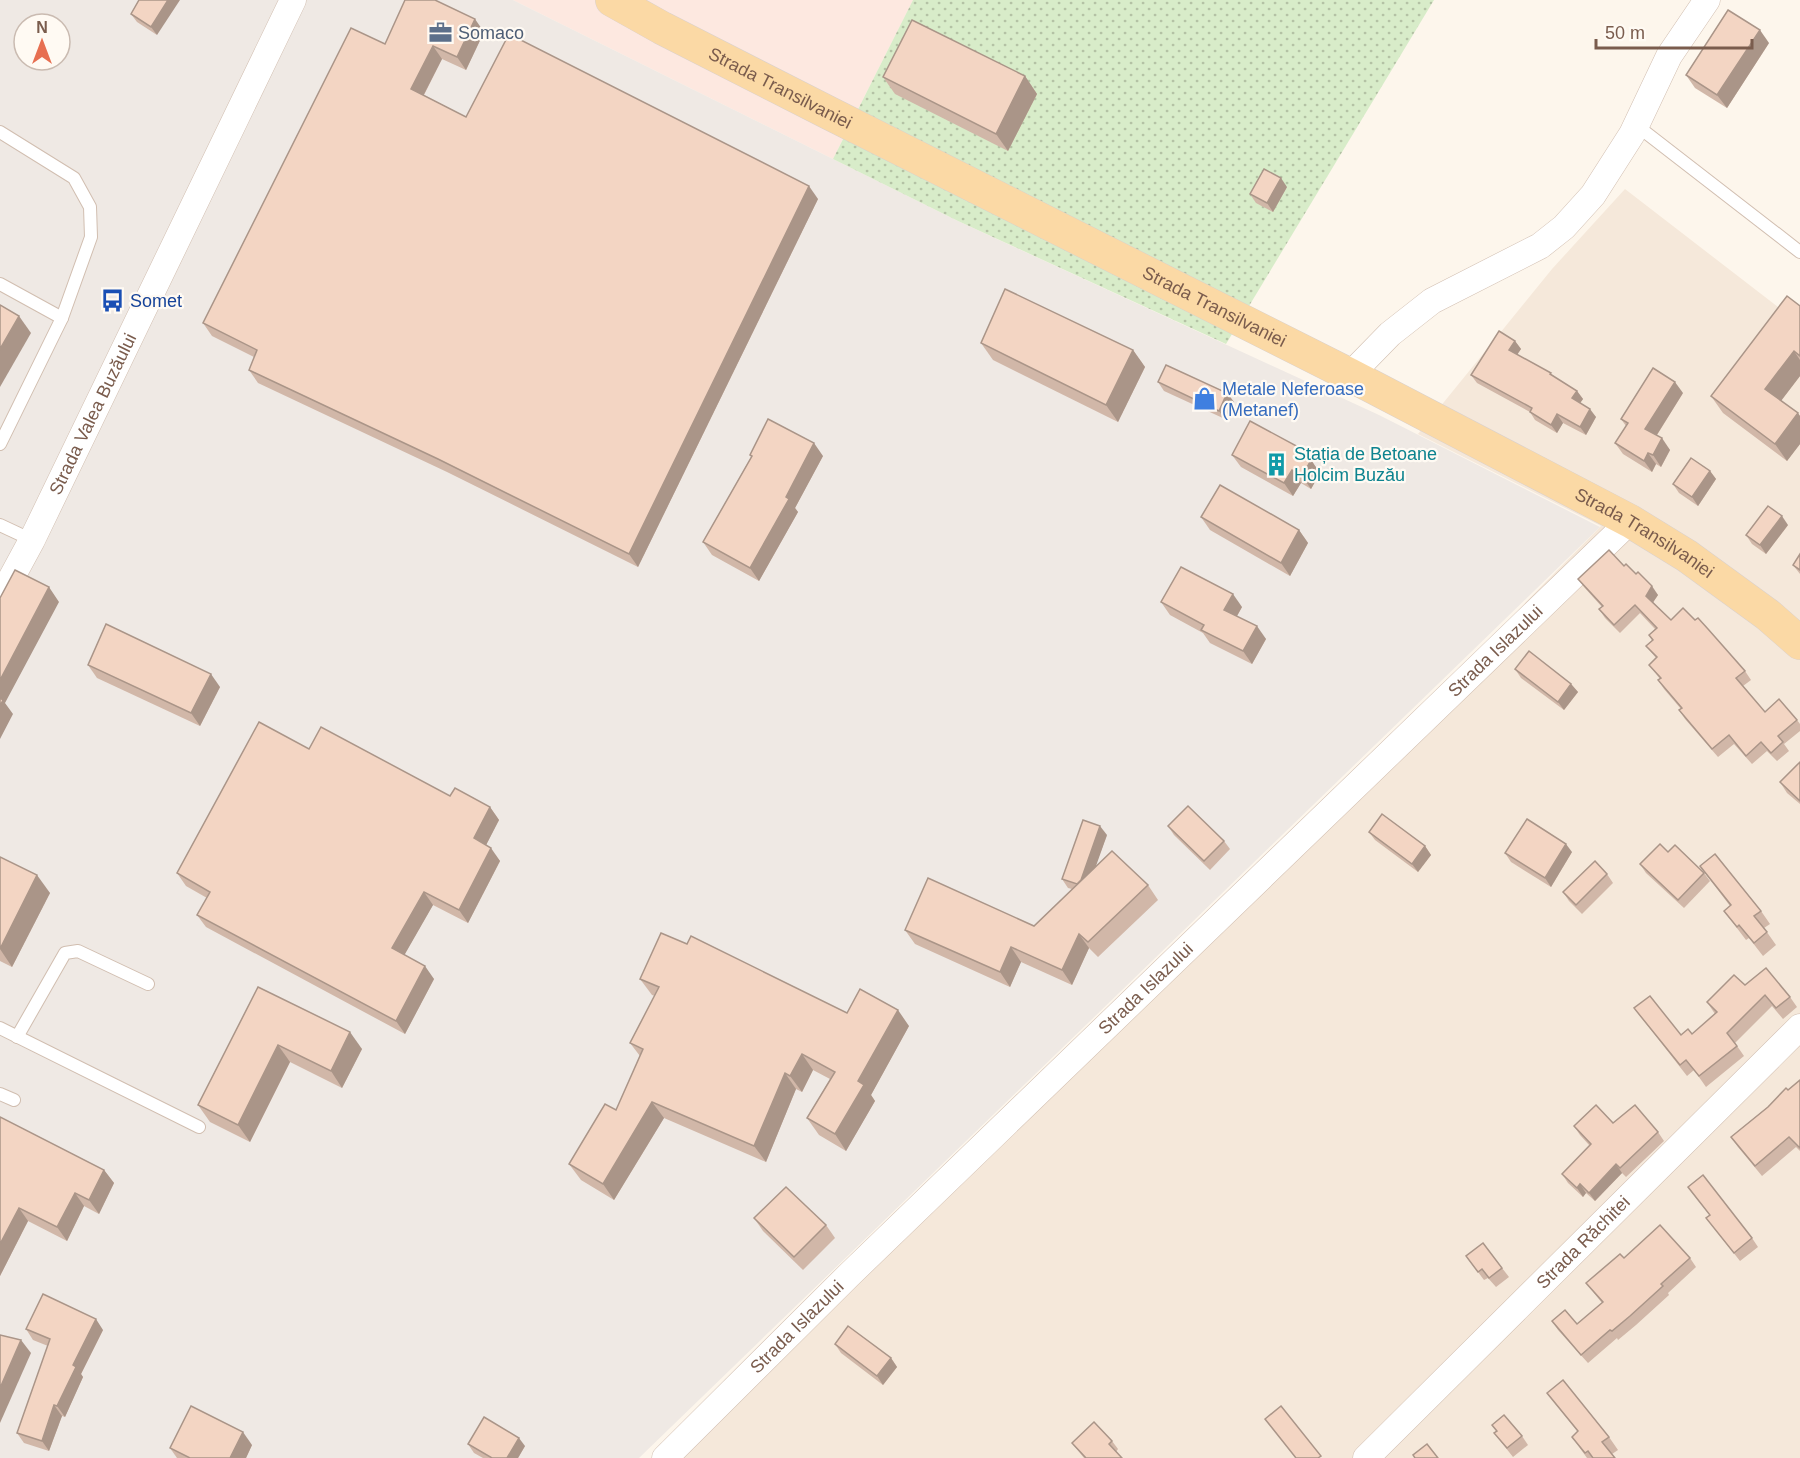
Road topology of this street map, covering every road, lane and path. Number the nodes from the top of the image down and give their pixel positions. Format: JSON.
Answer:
{"nodes":[{"id":1,"x":293,"y":0,"type":"edge"},
{"id":2,"x":612,"y":0,"type":"edge"},
{"id":3,"x":1707,"y":0,"type":"edge"},
{"id":4,"x":1636,"y":125,"type":"junction"},
{"id":5,"x":0,"y":132,"type":"edge"},
{"id":6,"x":1800,"y":252,"type":"edge"},
{"id":7,"x":0,"y":284,"type":"edge"},
{"id":8,"x":62,"y":318,"type":"junction"},
{"id":9,"x":1350,"y":375,"type":"junction"},
{"id":10,"x":0,"y":444,"type":"edge"},
{"id":11,"x":1630,"y":521,"type":"junction"},
{"id":12,"x":0,"y":525,"type":"edge"},
{"id":13,"x":32,"y":540,"type":"junction"},
{"id":14,"x":0,"y":599,"type":"edge"},
{"id":15,"x":1800,"y":643,"type":"edge"},
{"id":16,"x":148,"y":984,"type":"dead end"},
{"id":17,"x":1800,"y":1027,"type":"edge"},
{"id":18,"x":0,"y":1028,"type":"edge"},
{"id":19,"x":17,"y":1037,"type":"junction"},
{"id":20,"x":0,"y":1094,"type":"edge"},
{"id":21,"x":14,"y":1100,"type":"dead end"},
{"id":22,"x":199,"y":1127,"type":"edge"},
{"id":23,"x":665,"y":1458,"type":"edge"},
{"id":24,"x":1366,"y":1458,"type":"edge"}],
"edges":[{"from":1,"to":13,"type":"street","name":"Strada Valea Buzăului"},
{"from":2,"to":9,"type":"main road","name":"Strada Transilvaniei"},
{"from":3,"to":4,"type":"street"},
{"from":4,"to":6,"type":"lane"},
{"from":4,"to":9,"type":"street"},
{"from":5,"to":8,"type":"lane"},
{"from":7,"to":8,"type":"lane"},
{"from":8,"to":10,"type":"lane"},
{"from":9,"to":11,"type":"main road","name":"Strada Transilvaniei"},
{"from":11,"to":15,"type":"main road","name":"Strada Transilvaniei"},
{"from":11,"to":23,"type":"street","name":"Strada Islazului"},
{"from":12,"to":13,"type":"lane"},
{"from":13,"to":14,"type":"street","name":"Strada Valea Buzăului"},
{"from":16,"to":19,"type":"lane"},
{"from":17,"to":24,"type":"street","name":"Strada Răchitei"},
{"from":18,"to":19,"type":"lane"},
{"from":19,"to":22,"type":"lane"},
{"from":20,"to":21,"type":"lane"}]}
